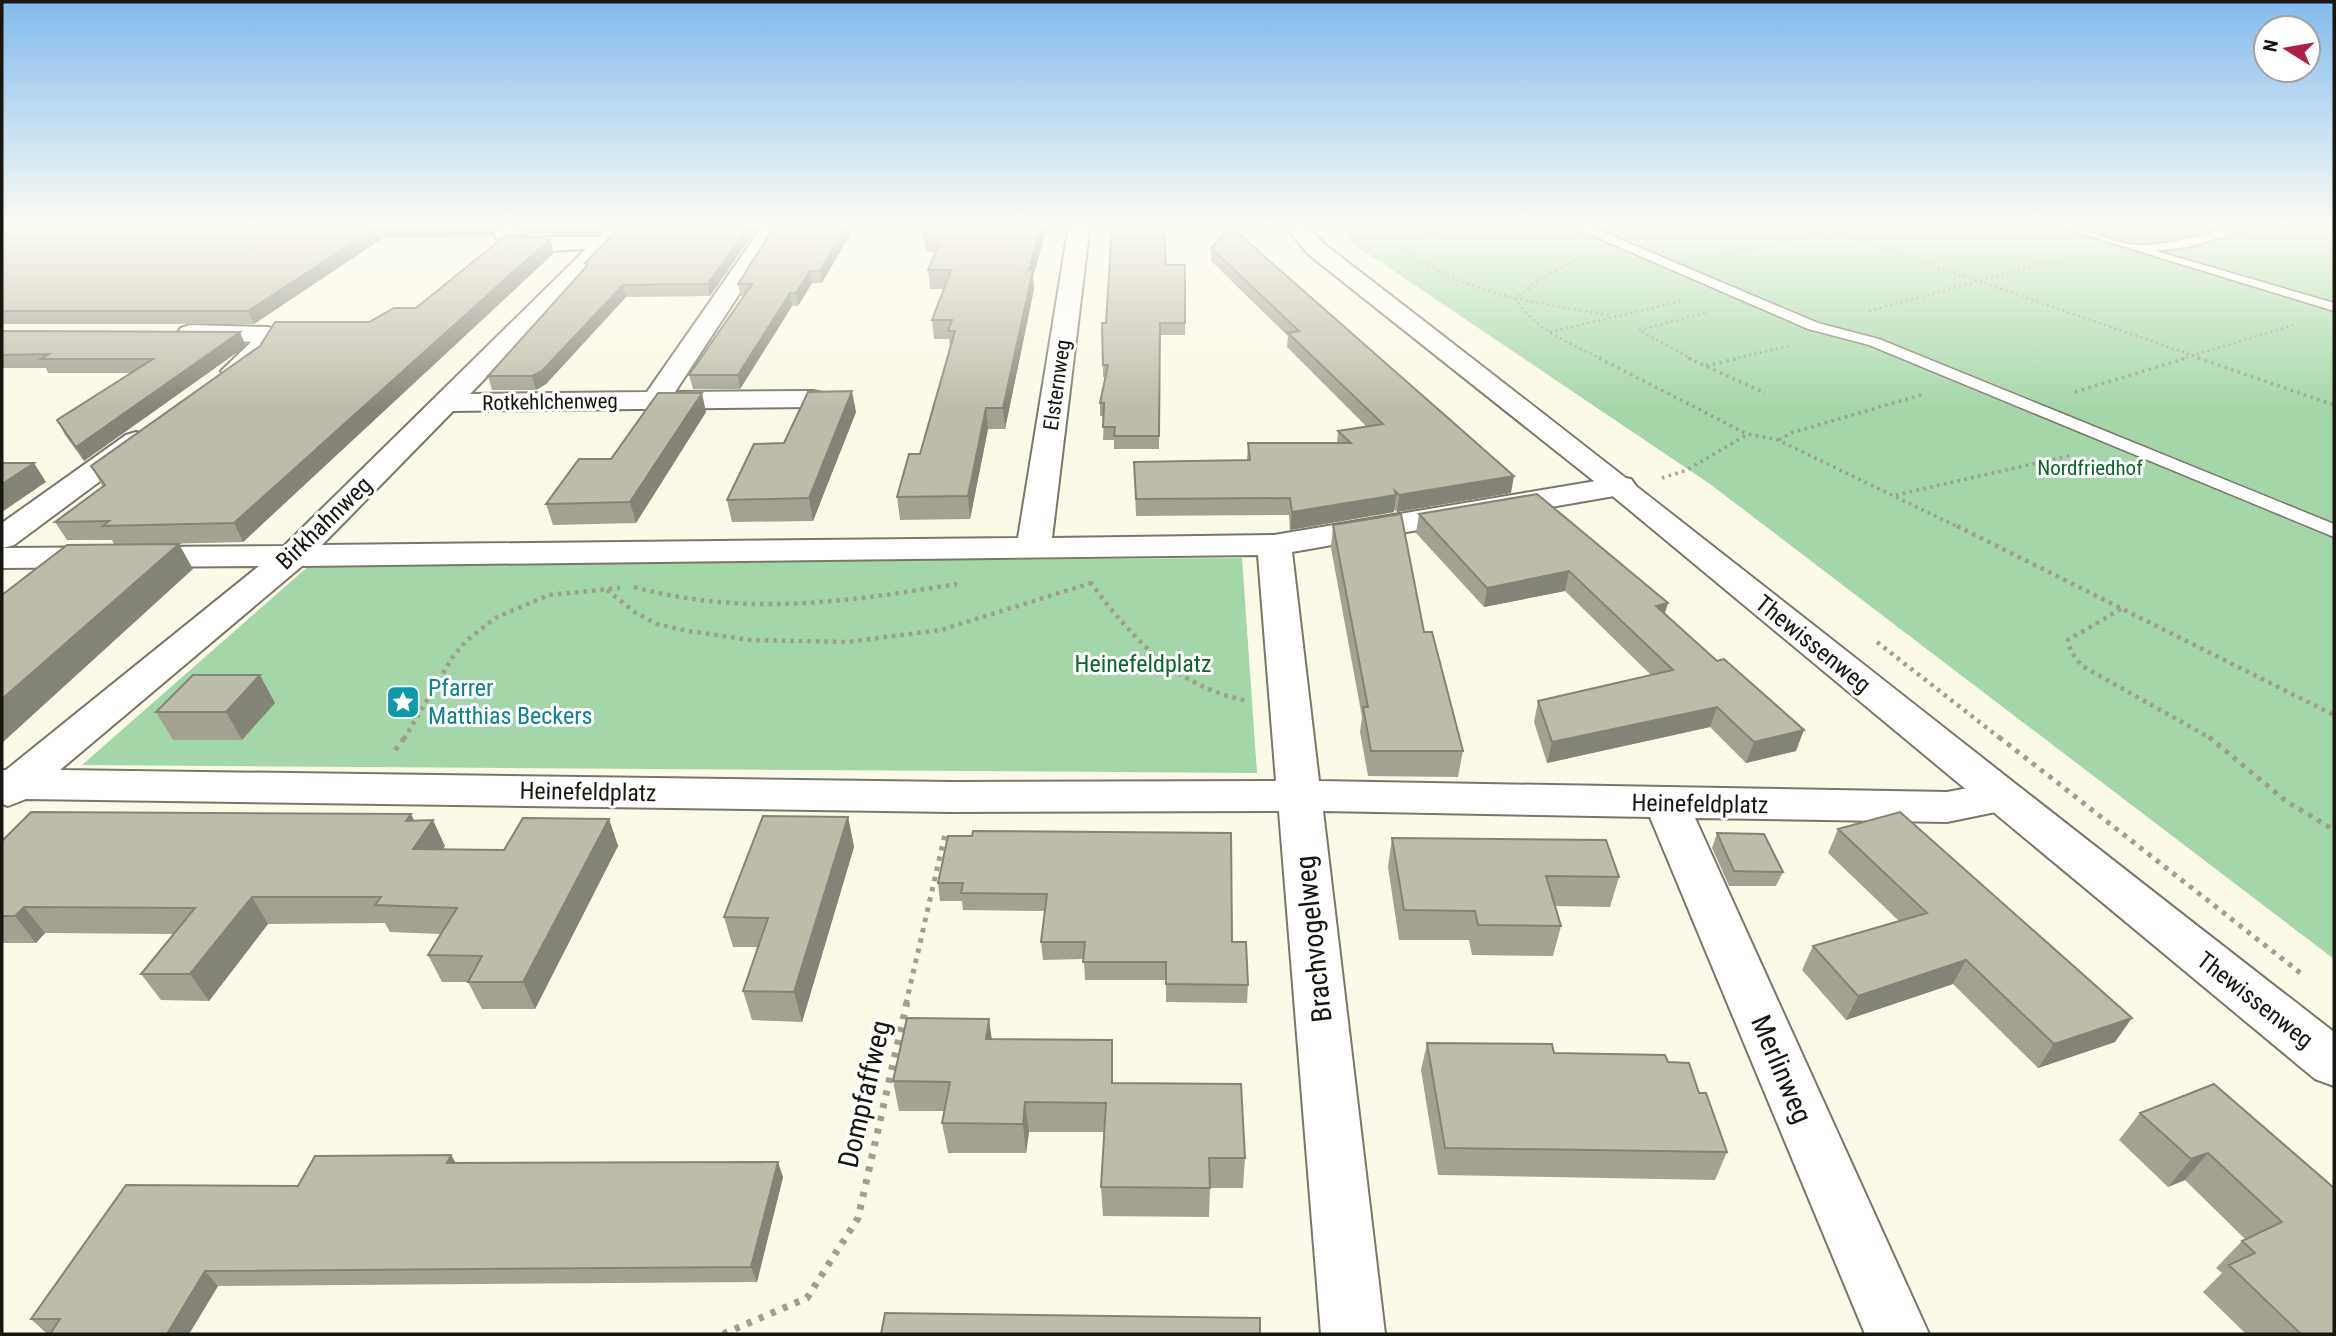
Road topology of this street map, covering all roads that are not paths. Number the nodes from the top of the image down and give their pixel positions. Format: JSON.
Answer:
{"nodes":[{"id":1,"x":562,"y":286,"type":"edge"},
{"id":2,"x":733,"y":286,"type":"edge"},
{"id":3,"x":1071,"y":286,"type":"edge"},
{"id":4,"x":1364,"y":286,"type":"edge"},
{"id":5,"x":1723,"y":286,"type":"edge"},
{"id":6,"x":2264,"y":286,"type":"edge"},
{"id":7,"x":2334,"y":307,"type":"edge"},
{"id":8,"x":164,"y":333,"type":"edge"},
{"id":9,"x":213,"y":386,"type":"edge"},
{"id":10,"x":813,"y":399,"type":"edge"},
{"id":11,"x":655,"y":400,"type":"junction"},
{"id":12,"x":444,"y":403,"type":"junction"},
{"id":13,"x":157,"y":426,"type":"edge"},
{"id":14,"x":1620,"y":486,"type":"junction"},
{"id":15,"x":2334,"y":531,"type":"edge"},
{"id":16,"x":2,"y":538,"type":"edge"},
{"id":17,"x":1274,"y":545,"type":"junction"},
{"id":18,"x":1034,"y":546,"type":"junction"},
{"id":19,"x":293,"y":555,"type":"junction"},
{"id":20,"x":2,"y":558,"type":"edge"},
{"id":21,"x":6,"y":788,"type":"edge"},
{"id":22,"x":1299,"y":796,"type":"junction"},
{"id":23,"x":2000,"y":797,"type":"junction"},
{"id":24,"x":1667,"y":804,"type":"junction"},
{"id":25,"x":2334,"y":1063,"type":"edge"},
{"id":26,"x":1353,"y":1334,"type":"edge"},
{"id":27,"x":1897,"y":1334,"type":"edge"}],
"edges":[{"from":1,"to":12,"type":"street","name":"Birkhahnweg"},
{"from":2,"to":11,"type":"street"},
{"from":3,"to":18,"type":"street","name":"Elsternweg"},
{"from":4,"to":14,"type":"street","name":"Thewissenweg"},
{"from":5,"to":15,"type":"lane"},
{"from":6,"to":7,"type":"lane"},
{"from":8,"to":9,"type":"street"},
{"from":10,"to":11,"type":"street","name":"Rotkehlchenweg"},
{"from":11,"to":12,"type":"street","name":"Rotkehlchenweg"},
{"from":12,"to":19,"type":"street","name":"Birkhahnweg"},
{"from":13,"to":16,"type":"street"},
{"from":14,"to":17,"type":"street"},
{"from":14,"to":23,"type":"street","name":"Thewissenweg"},
{"from":17,"to":18,"type":"street"},
{"from":17,"to":22,"type":"street","name":"Brachvogelweg"},
{"from":18,"to":19,"type":"street"},
{"from":19,"to":20,"type":"street"},
{"from":19,"to":21,"type":"street","name":"Birkhahnweg"},
{"from":21,"to":22,"type":"street","name":"Heinefeldplatz"},
{"from":22,"to":24,"type":"street","name":"Heinefeldplatz"},
{"from":22,"to":26,"type":"street","name":"Brachvogelweg"},
{"from":23,"to":24,"type":"street","name":"Heinefeldplatz"},
{"from":23,"to":25,"type":"street","name":"Thewissenweg"},
{"from":24,"to":27,"type":"street","name":"Merlinweg"}]}
